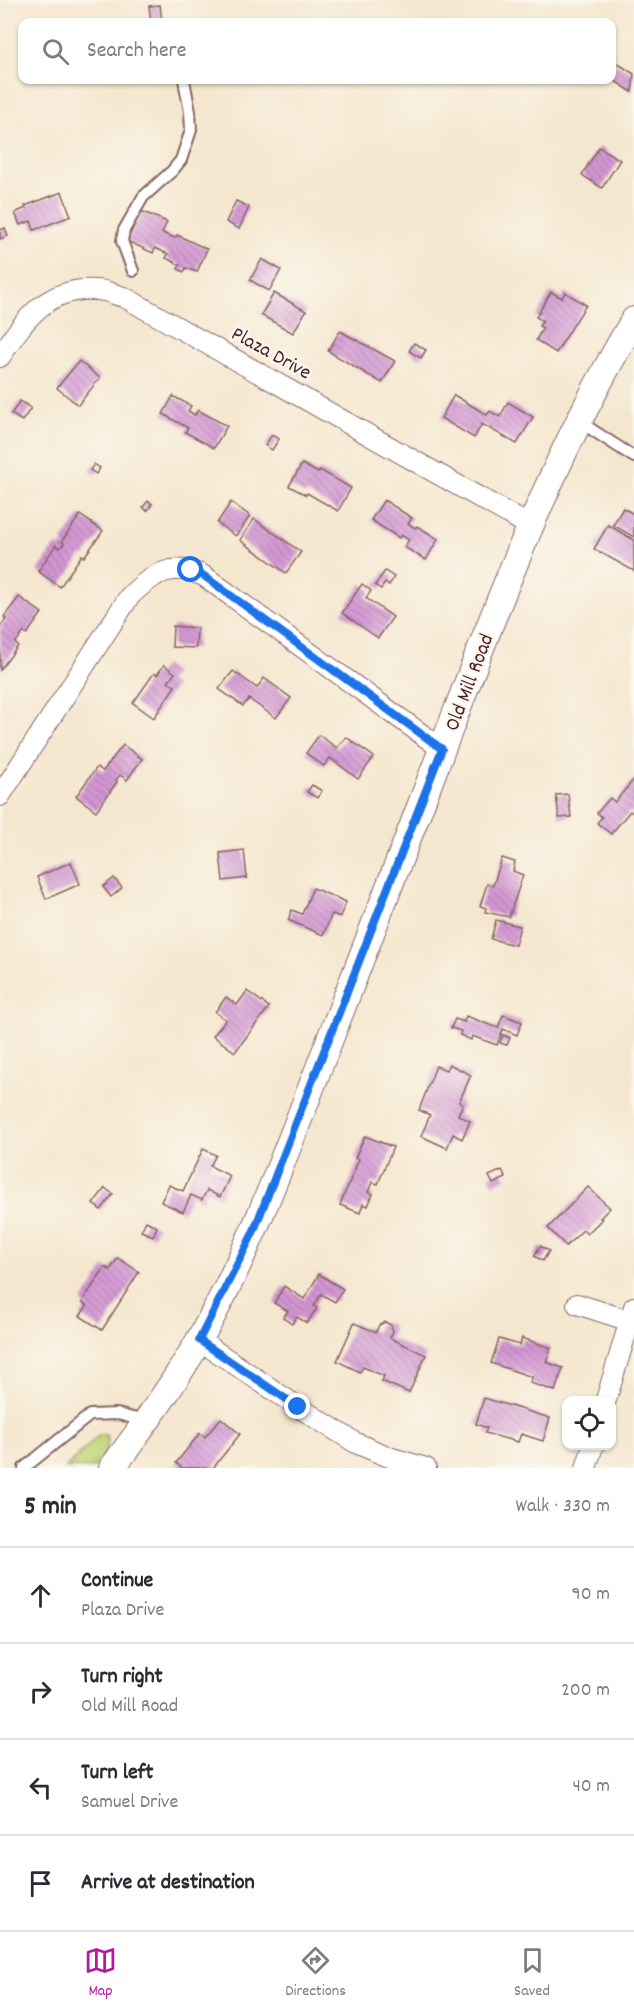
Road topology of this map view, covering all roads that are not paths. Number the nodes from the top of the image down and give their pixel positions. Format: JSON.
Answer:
{"nodes":[{"id":1,"x":185,"y":84,"type":"edge"},
{"id":2,"x":133,"y":271,"type":"dead end"},
{"id":3,"x":634,"y":320,"type":"edge"},
{"id":4,"x":0,"y":357,"type":"edge"},
{"id":5,"x":580,"y":422,"type":"junction"},
{"id":6,"x":634,"y":457,"type":"edge"},
{"id":7,"x":530,"y":526,"type":"junction"},
{"id":8,"x":442,"y":749,"type":"junction"},
{"id":9,"x":0,"y":796,"type":"edge"},
{"id":10,"x":577,"y":1304,"type":"dead end"},
{"id":11,"x":632,"y":1314,"type":"edge"},
{"id":12,"x":199,"y":1340,"type":"junction"},
{"id":13,"x":607,"y":1396,"type":"edge"},
{"id":14,"x":147,"y":1421,"type":"junction"},
{"id":15,"x":591,"y":1450,"type":"edge"},
{"id":16,"x":24,"y":1468,"type":"edge"},
{"id":17,"x":112,"y":1468,"type":"edge"},
{"id":18,"x":426,"y":1468,"type":"edge"},
{"id":19,"x":586,"y":1468,"type":"edge"}],
"edges":[{"from":1,"to":2,"type":"lane"},
{"from":3,"to":5,"type":"street","name":"Old Mill Road"},
{"from":4,"to":7,"type":"street","name":"Plaza Drive"},
{"from":5,"to":6,"type":"lane"},
{"from":5,"to":7,"type":"street","name":"Old Mill Road"},
{"from":7,"to":8,"type":"street","name":"Old Mill Road"},
{"from":8,"to":9,"type":"street"},
{"from":8,"to":12,"type":"street","name":"Old Mill Road"},
{"from":10,"to":11,"type":"street"},
{"from":11,"to":13,"type":"street"},
{"from":12,"to":14,"type":"street","name":"Old Mill Road"},
{"from":12,"to":18,"type":"street"},
{"from":14,"to":16,"type":"lane"},
{"from":14,"to":17,"type":"street","name":"Old Mill Road"},
{"from":15,"to":19,"type":"street"}]}
